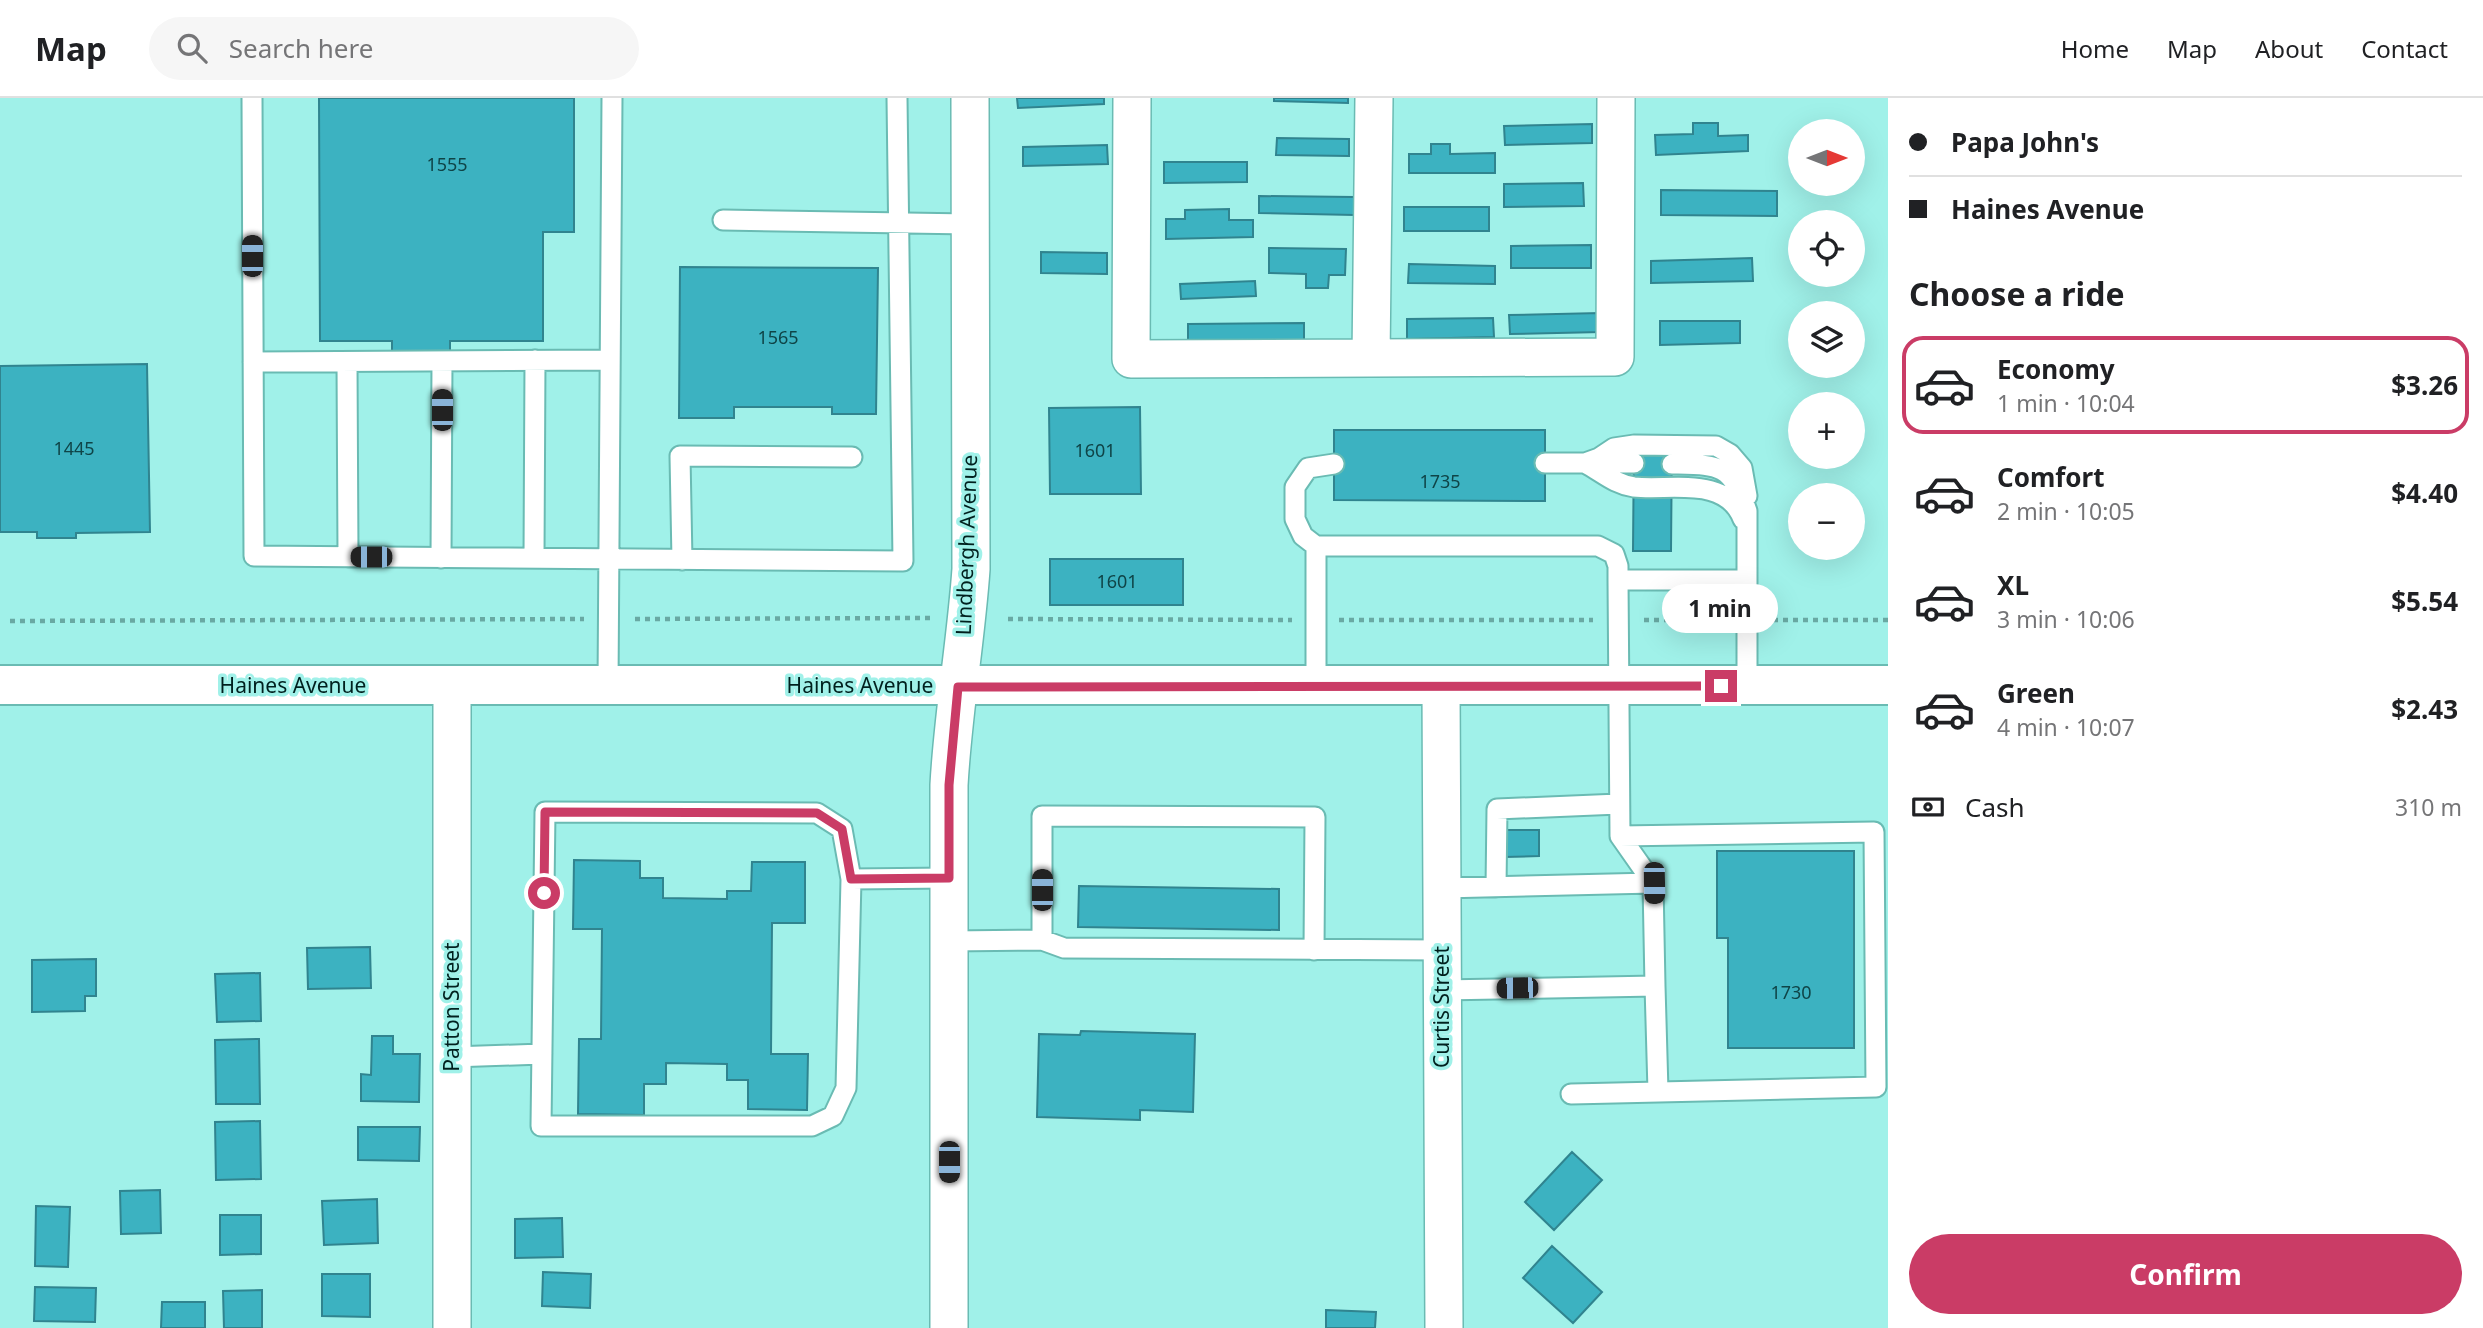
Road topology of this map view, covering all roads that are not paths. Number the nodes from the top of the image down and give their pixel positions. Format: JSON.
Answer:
{"nodes":[{"id":1,"x":252,"y":98,"type":"edge"},
{"id":2,"x":612,"y":98,"type":"edge"},
{"id":3,"x":897,"y":98,"type":"edge"},
{"id":4,"x":970,"y":98,"type":"edge"},
{"id":5,"x":1132,"y":98,"type":"edge"},
{"id":6,"x":1374,"y":98,"type":"edge"},
{"id":7,"x":1616,"y":98,"type":"edge"},
{"id":8,"x":723,"y":220,"type":"dead end"},
{"id":9,"x":898,"y":223,"type":"junction"},
{"id":10,"x":970,"y":223,"type":"junction"},
{"id":11,"x":1371,"y":358,"type":"junction"},
{"id":12,"x":535,"y":360,"type":"junction"},
{"id":13,"x":610,"y":360,"type":"junction"},
{"id":14,"x":442,"y":361,"type":"junction"},
{"id":15,"x":253,"y":362,"type":"junction"},
{"id":16,"x":347,"y":362,"type":"junction"},
{"id":17,"x":852,"y":457,"type":"dead end"},
{"id":18,"x":1545,"y":463,"type":"dead end"},
{"id":19,"x":1585,"y":463,"type":"junction"},
{"id":20,"x":1634,"y":463,"type":"dead end"},
{"id":21,"x":1334,"y":464,"type":"dead end"},
{"id":22,"x":1672,"y":464,"type":"dead end"},
{"id":23,"x":1747,"y":520,"type":"junction"},
{"id":24,"x":1316,"y":546,"type":"junction"},
{"id":25,"x":348,"y":557,"type":"junction"},
{"id":26,"x":441,"y":558,"type":"junction"},
{"id":27,"x":534,"y":558,"type":"junction"},
{"id":28,"x":609,"y":559,"type":"junction"},
{"id":29,"x":682,"y":559,"type":"junction"},
{"id":30,"x":1618,"y":580,"type":"junction"},
{"id":31,"x":1747,"y":580,"type":"junction"},
{"id":32,"x":0,"y":685,"type":"edge"},
{"id":33,"x":1888,"y":685,"type":"edge"},
{"id":34,"x":452,"y":686,"type":"junction"},
{"id":35,"x":608,"y":686,"type":"junction"},
{"id":36,"x":1618,"y":686,"type":"junction"},
{"id":37,"x":1747,"y":686,"type":"junction"},
{"id":38,"x":958,"y":687,"type":"junction"},
{"id":39,"x":1316,"y":687,"type":"junction"},
{"id":40,"x":1441,"y":687,"type":"junction"},
{"id":41,"x":1619,"y":804,"type":"junction"},
{"id":42,"x":1881,"y":835,"type":"edge"},
{"id":43,"x":1620,"y":836,"type":"junction"},
{"id":44,"x":949,"y":878,"type":"junction"},
{"id":45,"x":851,"y":879,"type":"junction"},
{"id":46,"x":1654,"y":883,"type":"junction"},
{"id":47,"x":1496,"y":887,"type":"junction"},
{"id":48,"x":1442,"y":888,"type":"junction"},
{"id":49,"x":1042,"y":940,"type":"junction"},
{"id":50,"x":949,"y":941,"type":"junction"},
{"id":51,"x":1314,"y":950,"type":"junction"},
{"id":52,"x":1442,"y":950,"type":"junction"},
{"id":53,"x":1655,"y":986,"type":"junction"},
{"id":54,"x":1442,"y":990,"type":"junction"},
{"id":55,"x":542,"y":1054,"type":"junction"},
{"id":56,"x":452,"y":1057,"type":"junction"},
{"id":57,"x":1882,"y":1088,"type":"edge"},
{"id":58,"x":1658,"y":1091,"type":"junction"},
{"id":59,"x":1571,"y":1094,"type":"dead end"},
{"id":60,"x":452,"y":1328,"type":"edge"},
{"id":61,"x":949,"y":1328,"type":"edge"},
{"id":62,"x":1444,"y":1328,"type":"edge"}],
"edges":[{"from":1,"to":15,"type":"lane"},
{"from":2,"to":13,"type":"lane"},
{"from":3,"to":9,"type":"lane"},
{"from":4,"to":10,"type":"street","name":"Lindbergh Avenue"},
{"from":5,"to":11,"type":"street"},
{"from":6,"to":11,"type":"street"},
{"from":7,"to":11,"type":"street"},
{"from":8,"to":9,"type":"lane"},
{"from":9,"to":10,"type":"lane"},
{"from":9,"to":29,"type":"lane"},
{"from":10,"to":38,"type":"street","name":"Lindbergh Avenue"},
{"from":12,"to":13,"type":"lane"},
{"from":12,"to":14,"type":"lane"},
{"from":12,"to":27,"type":"lane"},
{"from":13,"to":28,"type":"lane"},
{"from":14,"to":16,"type":"lane"},
{"from":14,"to":26,"type":"lane"},
{"from":15,"to":16,"type":"lane"},
{"from":15,"to":25,"type":"lane"},
{"from":16,"to":25,"type":"lane"},
{"from":17,"to":29,"type":"lane"},
{"from":18,"to":19,"type":"lane"},
{"from":19,"to":20,"type":"lane"},
{"from":19,"to":23,"type":"lane"},
{"from":19,"to":23,"type":"lane"},
{"from":21,"to":24,"type":"lane"},
{"from":22,"to":23,"type":"lane"},
{"from":23,"to":31,"type":"lane"},
{"from":24,"to":30,"type":"lane"},
{"from":24,"to":39,"type":"lane"},
{"from":25,"to":26,"type":"lane"},
{"from":26,"to":27,"type":"lane"},
{"from":27,"to":28,"type":"lane"},
{"from":28,"to":29,"type":"lane"},
{"from":28,"to":35,"type":"lane"},
{"from":30,"to":31,"type":"lane"},
{"from":30,"to":36,"type":"lane"},
{"from":31,"to":37,"type":"lane"},
{"from":32,"to":34,"type":"main road","name":"Haines Avenue"},
{"from":33,"to":37,"type":"main road","name":"Haines Avenue"},
{"from":34,"to":35,"type":"main road","name":"Haines Avenue"},
{"from":34,"to":56,"type":"street","name":"Patton Street"},
{"from":35,"to":38,"type":"main road","name":"Haines Avenue"},
{"from":36,"to":37,"type":"main road","name":"Haines Avenue"},
{"from":36,"to":40,"type":"main road","name":"Haines Avenue"},
{"from":36,"to":41,"type":"lane"},
{"from":38,"to":39,"type":"main road","name":"Haines Avenue"},
{"from":38,"to":44,"type":"street","name":"Lindbergh Avenue"},
{"from":39,"to":40,"type":"main road","name":"Haines Avenue"},
{"from":40,"to":48,"type":"street","name":"Curtis Street"},
{"from":41,"to":43,"type":"lane"},
{"from":41,"to":47,"type":"lane"},
{"from":42,"to":43,"type":"lane"},
{"from":42,"to":57,"type":"lane"},
{"from":43,"to":46,"type":"lane"},
{"from":44,"to":45,"type":"lane"},
{"from":44,"to":50,"type":"street","name":"Lindbergh Avenue"},
{"from":45,"to":55,"type":"lane"},
{"from":45,"to":55,"type":"lane"},
{"from":46,"to":47,"type":"lane"},
{"from":46,"to":53,"type":"lane"},
{"from":47,"to":48,"type":"lane"},
{"from":48,"to":52,"type":"street","name":"Curtis Street"},
{"from":49,"to":50,"type":"lane"},
{"from":49,"to":51,"type":"lane"},
{"from":49,"to":51,"type":"lane"},
{"from":50,"to":61,"type":"street","name":"Lindbergh Avenue"},
{"from":51,"to":52,"type":"lane"},
{"from":52,"to":54,"type":"street","name":"Curtis Street"},
{"from":53,"to":54,"type":"lane"},
{"from":53,"to":58,"type":"lane"},
{"from":54,"to":62,"type":"street","name":"Curtis Street"},
{"from":55,"to":56,"type":"lane"},
{"from":56,"to":60,"type":"street","name":"Patton Street"},
{"from":57,"to":58,"type":"lane"},
{"from":58,"to":59,"type":"lane"}]}
